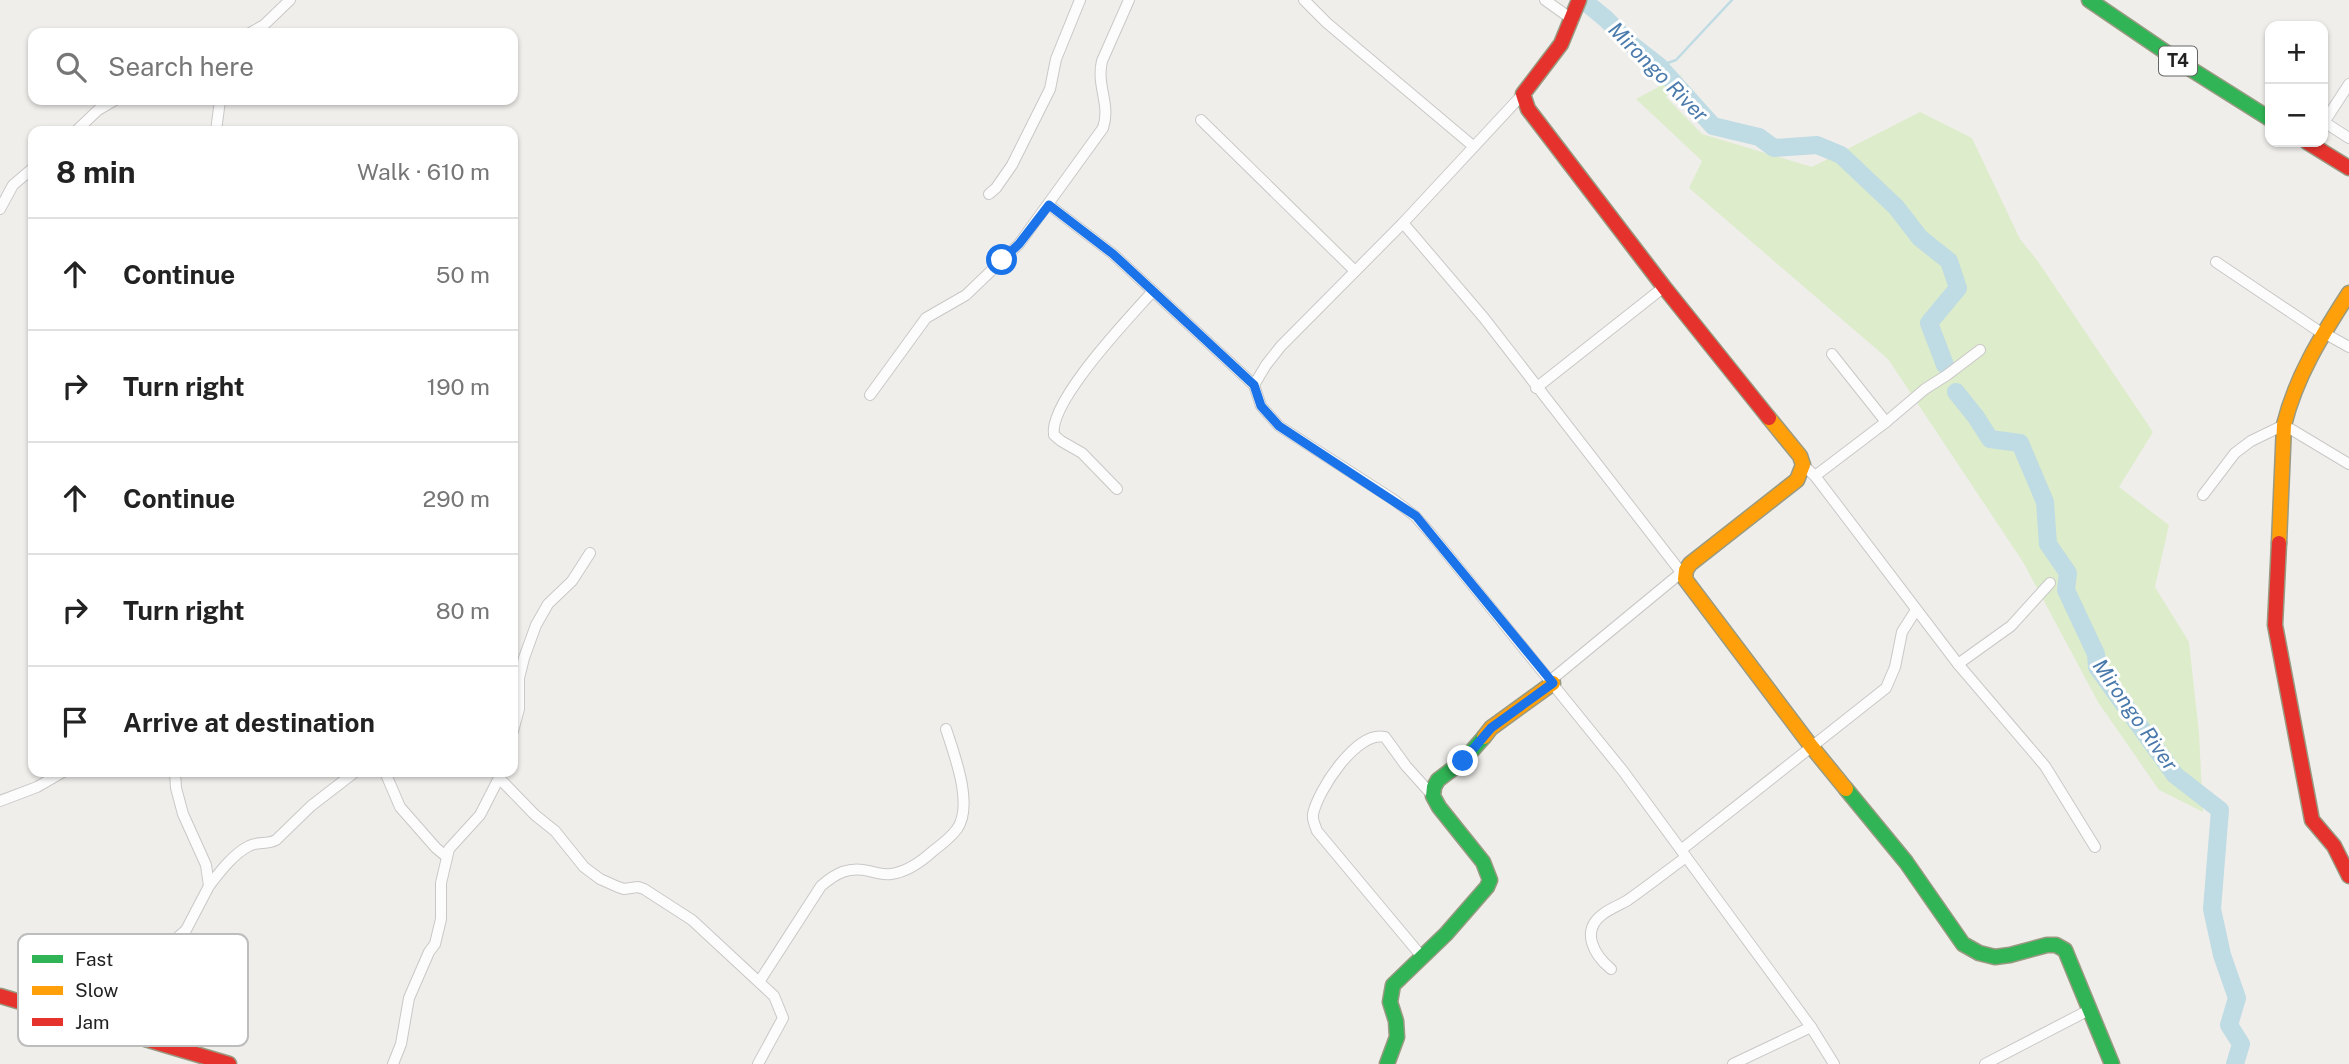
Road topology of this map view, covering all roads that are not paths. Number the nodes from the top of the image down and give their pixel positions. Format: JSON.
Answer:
{"nodes":[{"id":1,"x":290,"y":0,"type":"edge"},
{"id":2,"x":1080,"y":0,"type":"edge"},
{"id":3,"x":1129,"y":0,"type":"edge"},
{"id":4,"x":1304,"y":0,"type":"edge"},
{"id":5,"x":1545,"y":0,"type":"edge"},
{"id":6,"x":2089,"y":0,"type":"edge"},
{"id":7,"x":1576,"y":9,"type":"edge"},
{"id":8,"x":259,"y":28,"type":"edge"},
{"id":9,"x":2349,"y":84,"type":"edge"},
{"id":10,"x":1523,"y":94,"type":"junction"},
{"id":11,"x":106,"y":105,"type":"edge"},
{"id":12,"x":219,"y":105,"type":"edge"},
{"id":13,"x":2265,"y":116,"type":"edge"},
{"id":14,"x":2328,"y":116,"type":"edge"},
{"id":15,"x":1201,"y":120,"type":"dead end"},
{"id":16,"x":81,"y":126,"type":"edge"},
{"id":17,"x":217,"y":126,"type":"edge"},
{"id":18,"x":2328,"y":126,"type":"edge"},
{"id":19,"x":2349,"y":138,"type":"edge"},
{"id":20,"x":1473,"y":146,"type":"junction"},
{"id":21,"x":2317,"y":147,"type":"edge"},
{"id":22,"x":2349,"y":168,"type":"edge"},
{"id":23,"x":28,"y":172,"type":"edge"},
{"id":24,"x":989,"y":194,"type":"dead end"},
{"id":25,"x":1049,"y":205,"type":"junction"},
{"id":26,"x":0,"y":209,"type":"edge"},
{"id":27,"x":1403,"y":222,"type":"junction"},
{"id":28,"x":2216,"y":262,"type":"dead end"},
{"id":29,"x":1355,"y":271,"type":"junction"},
{"id":30,"x":1664,"y":287,"type":"junction"},
{"id":31,"x":1153,"y":291,"type":"junction"},
{"id":32,"x":2349,"y":293,"type":"edge"},
{"id":33,"x":2323,"y":334,"type":"junction"},
{"id":34,"x":2349,"y":347,"type":"edge"},
{"id":35,"x":1980,"y":349,"type":"dead end"},
{"id":36,"x":1832,"y":354,"type":"dead end"},
{"id":37,"x":1254,"y":385,"type":"junction"},
{"id":38,"x":1536,"y":388,"type":"junction"},
{"id":39,"x":870,"y":395,"type":"dead end"},
{"id":40,"x":1886,"y":422,"type":"junction"},
{"id":41,"x":2284,"y":425,"type":"junction"},
{"id":42,"x":2349,"y":464,"type":"edge"},
{"id":43,"x":1803,"y":466,"type":"junction"},
{"id":44,"x":1815,"y":476,"type":"junction"},
{"id":45,"x":1117,"y":489,"type":"dead end"},
{"id":46,"x":2203,"y":495,"type":"dead end"},
{"id":47,"x":590,"y":553,"type":"dead end"},
{"id":48,"x":1683,"y":574,"type":"junction"},
{"id":49,"x":2050,"y":583,"type":"dead end"},
{"id":50,"x":1916,"y":610,"type":"junction"},
{"id":51,"x":1958,"y":664,"type":"junction"},
{"id":52,"x":1552,"y":681,"type":"junction"},
{"id":53,"x":518,"y":713,"type":"edge"},
{"id":54,"x":946,"y":729,"type":"dead end"},
{"id":55,"x":1811,"y":746,"type":"junction"},
{"id":56,"x":54,"y":777,"type":"edge"},
{"id":57,"x":175,"y":777,"type":"edge"},
{"id":58,"x":348,"y":777,"type":"edge"},
{"id":59,"x":387,"y":777,"type":"edge"},
{"id":60,"x":500,"y":777,"type":"edge"},
{"id":61,"x":503,"y":777,"type":"edge"},
{"id":62,"x":1433,"y":796,"type":"junction"},
{"id":63,"x":0,"y":801,"type":"edge"},
{"id":64,"x":2095,"y":847,"type":"dead end"},
{"id":65,"x":1684,"y":854,"type":"junction"},
{"id":66,"x":447,"y":857,"type":"junction"},
{"id":67,"x":2349,"y":876,"type":"edge"},
{"id":68,"x":209,"y":886,"type":"junction"},
{"id":69,"x":182,"y":934,"type":"edge"},
{"id":70,"x":1423,"y":958,"type":"junction"},
{"id":71,"x":1611,"y":969,"type":"dead end"},
{"id":72,"x":759,"y":982,"type":"junction"},
{"id":73,"x":0,"y":996,"type":"edge"},
{"id":74,"x":18,"y":1001,"type":"edge"},
{"id":75,"x":2089,"y":1010,"type":"junction"},
{"id":76,"x":1811,"y":1027,"type":"junction"},
{"id":77,"x":167,"y":1046,"type":"edge"},
{"id":78,"x":229,"y":1064,"type":"edge"},
{"id":79,"x":393,"y":1064,"type":"edge"},
{"id":80,"x":758,"y":1064,"type":"edge"},
{"id":81,"x":1387,"y":1064,"type":"edge"},
{"id":82,"x":1734,"y":1064,"type":"edge"},
{"id":83,"x":1834,"y":1064,"type":"edge"},
{"id":84,"x":1985,"y":1064,"type":"edge"},
{"id":85,"x":2112,"y":1064,"type":"edge"}],
"edges":[{"from":1,"to":8,"type":"street"},
{"from":2,"to":24,"type":"street"},
{"from":3,"to":25,"type":"street"},
{"from":4,"to":20,"type":"street"},
{"from":5,"to":7,"type":"street"},
{"from":6,"to":13,"type":"main road","number":"T4"},
{"from":7,"to":10,"type":"main road"},
{"from":9,"to":14,"type":"street"},
{"from":10,"to":20,"type":"street"},
{"from":10,"to":30,"type":"main road"},
{"from":11,"to":16,"type":"street"},
{"from":12,"to":17,"type":"street"},
{"from":15,"to":29,"type":"street"},
{"from":18,"to":19,"type":"street"},
{"from":20,"to":27,"type":"street"},
{"from":21,"to":22,"type":"main road"},
{"from":23,"to":26,"type":"street"},
{"from":25,"to":31,"type":"street"},
{"from":25,"to":39,"type":"street"},
{"from":27,"to":29,"type":"street"},
{"from":27,"to":38,"type":"street"},
{"from":28,"to":33,"type":"street"},
{"from":29,"to":37,"type":"street"},
{"from":30,"to":38,"type":"street"},
{"from":30,"to":43,"type":"main road"},
{"from":31,"to":37,"type":"street"},
{"from":31,"to":45,"type":"street"},
{"from":32,"to":33,"type":"main road"},
{"from":33,"to":34,"type":"street"},
{"from":33,"to":41,"type":"main road"},
{"from":35,"to":40,"type":"street"},
{"from":36,"to":40,"type":"street"},
{"from":37,"to":52,"type":"street"},
{"from":38,"to":48,"type":"street"},
{"from":40,"to":44,"type":"street"},
{"from":41,"to":42,"type":"street"},
{"from":41,"to":46,"type":"street"},
{"from":41,"to":67,"type":"main road"},
{"from":43,"to":44,"type":"street"},
{"from":43,"to":48,"type":"main road"},
{"from":44,"to":50,"type":"street"},
{"from":47,"to":53,"type":"street"},
{"from":48,"to":52,"type":"street"},
{"from":48,"to":55,"type":"main road"},
{"from":49,"to":51,"type":"street"},
{"from":50,"to":51,"type":"street"},
{"from":50,"to":55,"type":"street"},
{"from":51,"to":64,"type":"street"},
{"from":52,"to":62,"type":"main road"},
{"from":52,"to":65,"type":"street"},
{"from":54,"to":72,"type":"street"},
{"from":55,"to":65,"type":"street"},
{"from":55,"to":75,"type":"main road"},
{"from":56,"to":63,"type":"street"},
{"from":57,"to":68,"type":"street"},
{"from":58,"to":68,"type":"street"},
{"from":59,"to":66,"type":"street"},
{"from":60,"to":66,"type":"street"},
{"from":61,"to":72,"type":"street"},
{"from":62,"to":70,"type":"main road"},
{"from":62,"to":70,"type":"street"},
{"from":65,"to":71,"type":"street"},
{"from":65,"to":76,"type":"street"},
{"from":66,"to":79,"type":"street"},
{"from":68,"to":69,"type":"street"},
{"from":70,"to":81,"type":"main road"},
{"from":72,"to":80,"type":"street"},
{"from":73,"to":74,"type":"main road"},
{"from":75,"to":84,"type":"street"},
{"from":75,"to":85,"type":"main road"},
{"from":76,"to":82,"type":"street"},
{"from":76,"to":83,"type":"street"},
{"from":77,"to":78,"type":"main road"}]}
